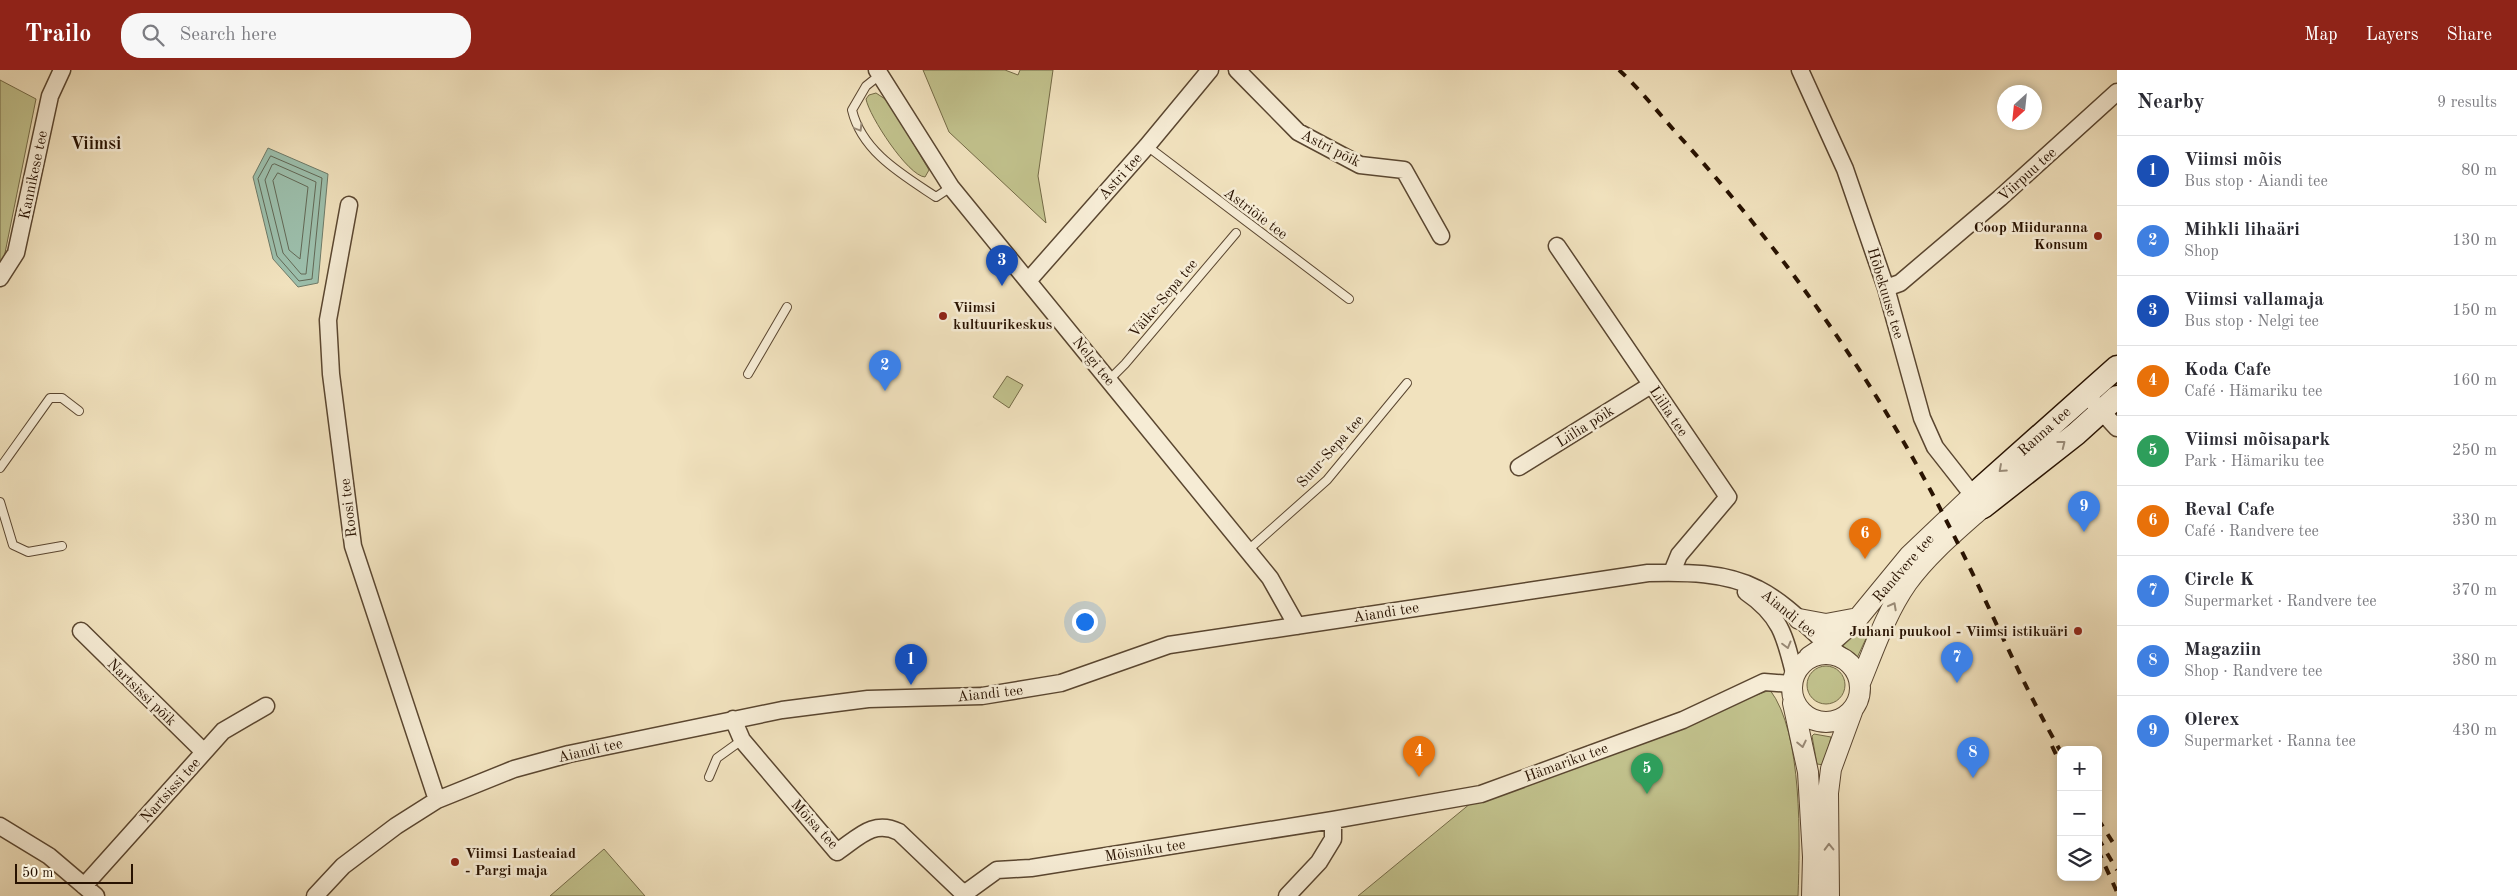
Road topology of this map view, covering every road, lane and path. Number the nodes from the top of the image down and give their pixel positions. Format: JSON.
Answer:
{"nodes":[{"id":1,"x":62,"y":70,"type":"edge"},
{"id":2,"x":1210,"y":70,"type":"edge"},
{"id":3,"x":1237,"y":70,"type":"edge"},
{"id":4,"x":1800,"y":70,"type":"edge"},
{"id":5,"x":879,"y":72,"type":"edge"},
{"id":6,"x":2117,"y":92,"type":"edge"},
{"id":7,"x":1147,"y":146,"type":"junction"},
{"id":8,"x":951,"y":187,"type":"junction"},
{"id":9,"x":349,"y":205,"type":"dead end"},
{"id":10,"x":1236,"y":233,"type":"dead end"},
{"id":11,"x":1441,"y":236,"type":"dead end"},
{"id":12,"x":1557,"y":246,"type":"dead end"},
{"id":13,"x":0,"y":278,"type":"edge"},
{"id":14,"x":1028,"y":281,"type":"junction"},
{"id":15,"x":1886,"y":288,"type":"junction"},
{"id":16,"x":1349,"y":299,"type":"dead end"},
{"id":17,"x":787,"y":307,"type":"dead end"},
{"id":18,"x":2117,"y":367,"type":"edge"},
{"id":19,"x":748,"y":374,"type":"dead end"},
{"id":20,"x":1109,"y":380,"type":"junction"},
{"id":21,"x":1407,"y":384,"type":"dead end"},
{"id":22,"x":1651,"y":385,"type":"junction"},
{"id":23,"x":2086,"y":394,"type":"junction"},
{"id":24,"x":2109,"y":404,"type":"edge"},
{"id":25,"x":79,"y":411,"type":"dead end"},
{"id":26,"x":2117,"y":428,"type":"edge"},
{"id":27,"x":1519,"y":467,"type":"dead end"},
{"id":28,"x":0,"y":468,"type":"edge"},
{"id":29,"x":1977,"y":501,"type":"junction"},
{"id":30,"x":0,"y":502,"type":"edge"},
{"id":31,"x":62,"y":546,"type":"dead end"},
{"id":32,"x":1247,"y":551,"type":"junction"},
{"id":33,"x":1672,"y":572,"type":"junction"},
{"id":34,"x":1700,"y":574,"type":"junction"},
{"id":35,"x":1799,"y":618,"type":"junction"},
{"id":36,"x":1858,"y":618,"type":"junction"},
{"id":37,"x":1297,"y":626,"type":"junction"},
{"id":38,"x":80,"y":631,"type":"dead end"},
{"id":39,"x":1835,"y":651,"type":"junction"},
{"id":40,"x":1860,"y":683,"type":"junction"},
{"id":41,"x":1792,"y":685,"type":"junction"},
{"id":42,"x":266,"y":706,"type":"dead end"},
{"id":43,"x":1853,"y":709,"type":"junction"},
{"id":44,"x":733,"y":719,"type":"junction"},
{"id":45,"x":742,"y":740,"type":"junction"},
{"id":46,"x":204,"y":752,"type":"junction"},
{"id":47,"x":709,"y":777,"type":"dead end"},
{"id":48,"x":437,"y":800,"type":"junction"},
{"id":49,"x":1333,"y":820,"type":"junction"},
{"id":50,"x":0,"y":826,"type":"edge"},
{"id":51,"x":90,"y":891,"type":"edge"},
{"id":52,"x":964,"y":894,"type":"joint"},
{"id":53,"x":315,"y":896,"type":"edge"},
{"id":54,"x":1287,"y":896,"type":"edge"},
{"id":55,"x":1812,"y":896,"type":"edge"},
{"id":56,"x":1829,"y":896,"type":"edge"}],
"edges":[{"from":1,"to":13,"type":"street","name":"Kannikese tee"},
{"from":2,"to":7,"type":"street","name":"Astri tee"},
{"from":3,"to":11,"type":"street","name":"Astri põik"},
{"from":4,"to":15,"type":"street","name":"Hõbekuuse tee"},
{"from":5,"to":8,"type":"street","name":"Nelgi tee"},
{"from":5,"to":8,"type":"lane","one_way":true},
{"from":6,"to":15,"type":"street","name":"Viirpuu tee"},
{"from":7,"to":14,"type":"street","name":"Astri tee"},
{"from":7,"to":16,"type":"lane","name":"Astriõie tee"},
{"from":8,"to":14,"type":"street","name":"Nelgi tee"},
{"from":9,"to":48,"type":"street","name":"Roosi tee"},
{"from":10,"to":20,"type":"lane","name":"Väike-Sepa tee"},
{"from":12,"to":22,"type":"street","name":"Liilia tee"},
{"from":14,"to":20,"type":"street","name":"Nelgi tee"},
{"from":15,"to":29,"type":"street","name":"Hõbekuuse tee"},
{"from":17,"to":19,"type":"lane"},
{"from":18,"to":23,"type":"main road","name":"Ranna tee"},
{"from":20,"to":32,"type":"street","name":"Nelgi tee"},
{"from":21,"to":32,"type":"lane","name":"Suur-Sepa tee"},
{"from":22,"to":27,"type":"street","name":"Liilia põik"},
{"from":22,"to":33,"type":"street","name":"Liilia tee"},
{"from":23,"to":24,"type":"street"},
{"from":23,"to":29,"type":"main road","name":"Ranna tee","one_way":true},
{"from":24,"to":26,"type":"street"},
{"from":29,"to":24,"type":"main road","name":"Ranna tee","one_way":true},
{"from":25,"to":28,"type":"lane"},
{"from":29,"to":36,"type":"street","name":"Randvere tee"},
{"from":40,"to":29,"type":"street","name":"Randvere tee","one_way":true},
{"from":30,"to":31,"type":"lane"},
{"from":32,"to":37,"type":"street","name":"Nelgi tee"},
{"from":33,"to":34,"type":"street","name":"Aiandi tee"},
{"from":33,"to":37,"type":"street","name":"Aiandi tee"},
{"from":34,"to":35,"type":"street","name":"Aiandi tee"},
{"from":34,"to":41,"type":"street","name":"Aiandi tee","one_way":true},
{"from":35,"to":36,"type":"street"},
{"from":35,"to":39,"type":"street","name":"Aiandi tee"},
{"from":36,"to":39,"type":"street","name":"Randvere tee"},
{"from":37,"to":44,"type":"street","name":"Aiandi tee"},
{"from":38,"to":46,"type":"street","name":"Nartsissi põik"},
{"from":39,"to":40,"type":"street"},
{"from":39,"to":41,"type":"street"},
{"from":40,"to":43,"type":"street"},
{"from":41,"to":43,"type":"street"},
{"from":41,"to":49,"type":"street","name":"Hämariku tee"},
{"from":41,"to":55,"type":"street","one_way":true},
{"from":42,"to":46,"type":"street","name":"Nartsissi tee"},
{"from":56,"to":43,"type":"street","one_way":true},
{"from":44,"to":45,"type":"street","name":"Mõisa tee"},
{"from":44,"to":48,"type":"street","name":"Aiandi tee"},
{"from":45,"to":47,"type":"lane"},
{"from":45,"to":52,"type":"street","name":"Mõisa tee"},
{"from":46,"to":51,"type":"street","name":"Nartsissi tee"},
{"from":48,"to":53,"type":"street","name":"Aiandi tee"},
{"from":49,"to":52,"type":"street","name":"Mõisniku tee"},
{"from":49,"to":54,"type":"street"},
{"from":50,"to":51,"type":"street"}]}
